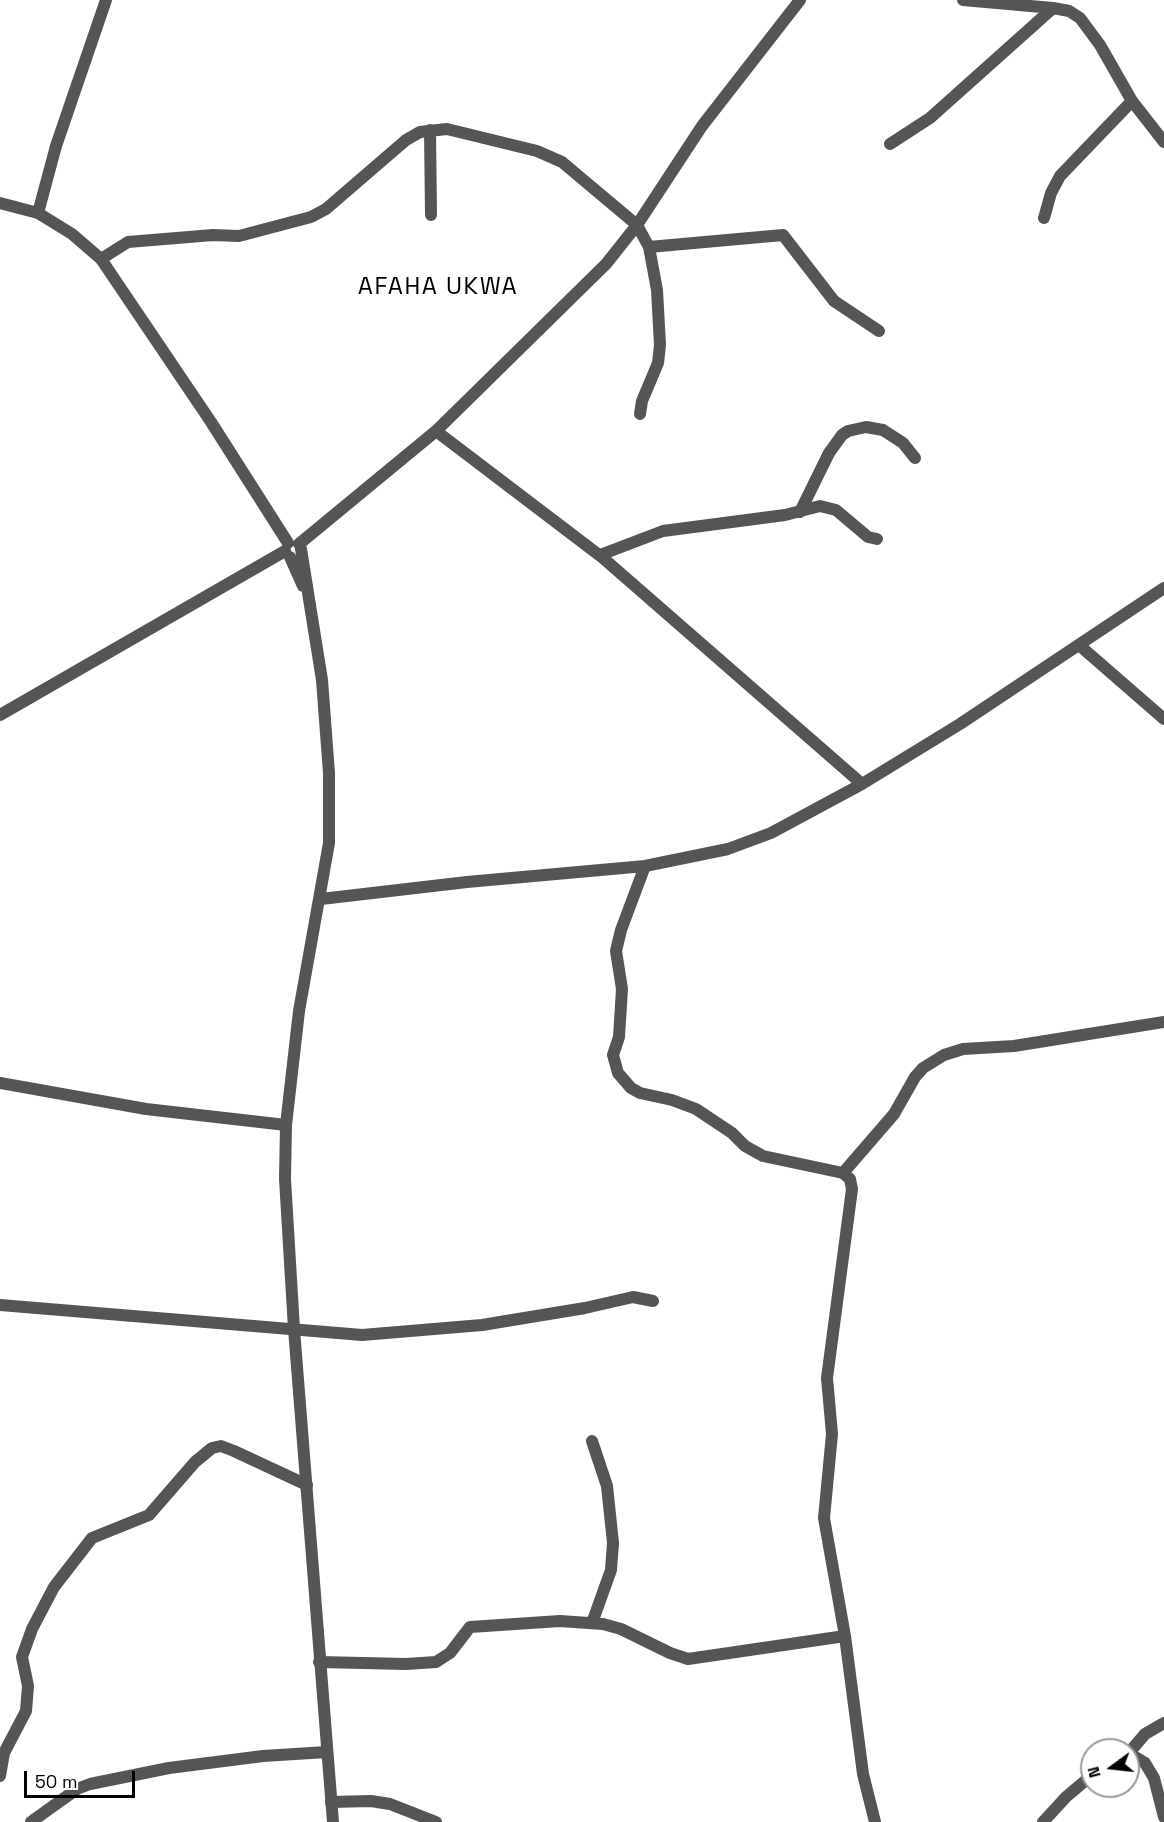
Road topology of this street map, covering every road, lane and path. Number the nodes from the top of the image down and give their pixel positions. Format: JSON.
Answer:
{"nodes":[{"id":1,"x":106,"y":0,"type":"edge"},
{"id":2,"x":800,"y":0,"type":"edge"},
{"id":3,"x":963,"y":0,"type":"edge"},
{"id":4,"x":1053,"y":8,"type":"junction"},
{"id":5,"x":1132,"y":101,"type":"junction"},
{"id":6,"x":430,"y":130,"type":"junction"},
{"id":7,"x":1164,"y":142,"type":"edge"},
{"id":8,"x":890,"y":144,"type":"dead end"},
{"id":9,"x":0,"y":203,"type":"edge"},
{"id":10,"x":38,"y":213,"type":"junction"},
{"id":11,"x":431,"y":215,"type":"dead end"},
{"id":12,"x":1044,"y":218,"type":"dead end"},
{"id":13,"x":637,"y":225,"type":"junction"},
{"id":14,"x":649,"y":248,"type":"junction"},
{"id":15,"x":101,"y":259,"type":"junction"},
{"id":16,"x":879,"y":332,"type":"dead end"},
{"id":17,"x":640,"y":414,"type":"dead end"},
{"id":18,"x":436,"y":431,"type":"junction"},
{"id":19,"x":915,"y":458,"type":"dead end"},
{"id":20,"x":800,"y":512,"type":"junction"},
{"id":21,"x":877,"y":539,"type":"dead end"},
{"id":22,"x":293,"y":549,"type":"junction"},
{"id":23,"x":600,"y":555,"type":"junction"},
{"id":24,"x":1164,"y":588,"type":"edge"},
{"id":25,"x":1079,"y":645,"type":"junction"},
{"id":26,"x":0,"y":715,"type":"edge"},
{"id":27,"x":1164,"y":719,"type":"edge"},
{"id":28,"x":862,"y":784,"type":"junction"},
{"id":29,"x":645,"y":866,"type":"junction"},
{"id":30,"x":321,"y":899,"type":"junction"},
{"id":31,"x":1164,"y":1022,"type":"edge"},
{"id":32,"x":0,"y":1083,"type":"edge"},
{"id":33,"x":286,"y":1125,"type":"junction"},
{"id":34,"x":843,"y":1173,"type":"junction"},
{"id":35,"x":653,"y":1301,"type":"dead end"},
{"id":36,"x":0,"y":1305,"type":"edge"},
{"id":37,"x":294,"y":1329,"type":"junction"},
{"id":38,"x":592,"y":1441,"type":"dead end"},
{"id":39,"x":307,"y":1485,"type":"junction"},
{"id":40,"x":592,"y":1623,"type":"junction"},
{"id":41,"x":845,"y":1636,"type":"junction"},
{"id":42,"x":320,"y":1662,"type":"junction"},
{"id":43,"x":1164,"y":1723,"type":"edge"},
{"id":44,"x":1140,"y":1741,"type":"edge"},
{"id":45,"x":327,"y":1752,"type":"junction"},
{"id":46,"x":1140,"y":1760,"type":"edge"},
{"id":47,"x":0,"y":1776,"type":"edge"},
{"id":48,"x":1080,"y":1785,"type":"edge"},
{"id":49,"x":331,"y":1802,"type":"junction"},
{"id":50,"x":1164,"y":1817,"type":"edge"},
{"id":51,"x":31,"y":1822,"type":"edge"},
{"id":52,"x":333,"y":1822,"type":"edge"},
{"id":53,"x":436,"y":1822,"type":"edge"},
{"id":54,"x":875,"y":1822,"type":"edge"},
{"id":55,"x":1043,"y":1822,"type":"edge"}],
"edges":[{"from":1,"to":10,"type":"street"},
{"from":2,"to":13,"type":"street"},
{"from":3,"to":4,"type":"street"},
{"from":4,"to":5,"type":"street"},
{"from":4,"to":8,"type":"street"},
{"from":5,"to":7,"type":"street"},
{"from":5,"to":12,"type":"street"},
{"from":6,"to":11,"type":"street"},
{"from":6,"to":13,"type":"street"},
{"from":6,"to":15,"type":"street"},
{"from":9,"to":10,"type":"street"},
{"from":10,"to":15,"type":"street"},
{"from":13,"to":14,"type":"street"},
{"from":13,"to":18,"type":"street"},
{"from":14,"to":16,"type":"street"},
{"from":14,"to":17,"type":"street"},
{"from":15,"to":22,"type":"street"},
{"from":18,"to":22,"type":"street"},
{"from":18,"to":23,"type":"street"},
{"from":19,"to":20,"type":"street"},
{"from":20,"to":21,"type":"street"},
{"from":20,"to":23,"type":"street"},
{"from":22,"to":26,"type":"street"},
{"from":22,"to":30,"type":"street"},
{"from":23,"to":28,"type":"street"},
{"from":24,"to":25,"type":"street"},
{"from":25,"to":27,"type":"street"},
{"from":25,"to":28,"type":"street"},
{"from":28,"to":29,"type":"street"},
{"from":29,"to":30,"type":"street"},
{"from":29,"to":34,"type":"street"},
{"from":30,"to":33,"type":"street"},
{"from":31,"to":34,"type":"street"},
{"from":32,"to":33,"type":"street"},
{"from":33,"to":37,"type":"street"},
{"from":34,"to":41,"type":"street"},
{"from":35,"to":37,"type":"street"},
{"from":36,"to":37,"type":"street"},
{"from":37,"to":39,"type":"street"},
{"from":38,"to":40,"type":"street"},
{"from":39,"to":42,"type":"street"},
{"from":39,"to":47,"type":"street"},
{"from":40,"to":41,"type":"street"},
{"from":40,"to":42,"type":"street"},
{"from":41,"to":54,"type":"street"},
{"from":42,"to":45,"type":"street"},
{"from":43,"to":44,"type":"street"},
{"from":45,"to":49,"type":"street"},
{"from":45,"to":51,"type":"street"},
{"from":46,"to":50,"type":"street"},
{"from":48,"to":55,"type":"street"},
{"from":49,"to":52,"type":"street"},
{"from":49,"to":53,"type":"street"}]}
